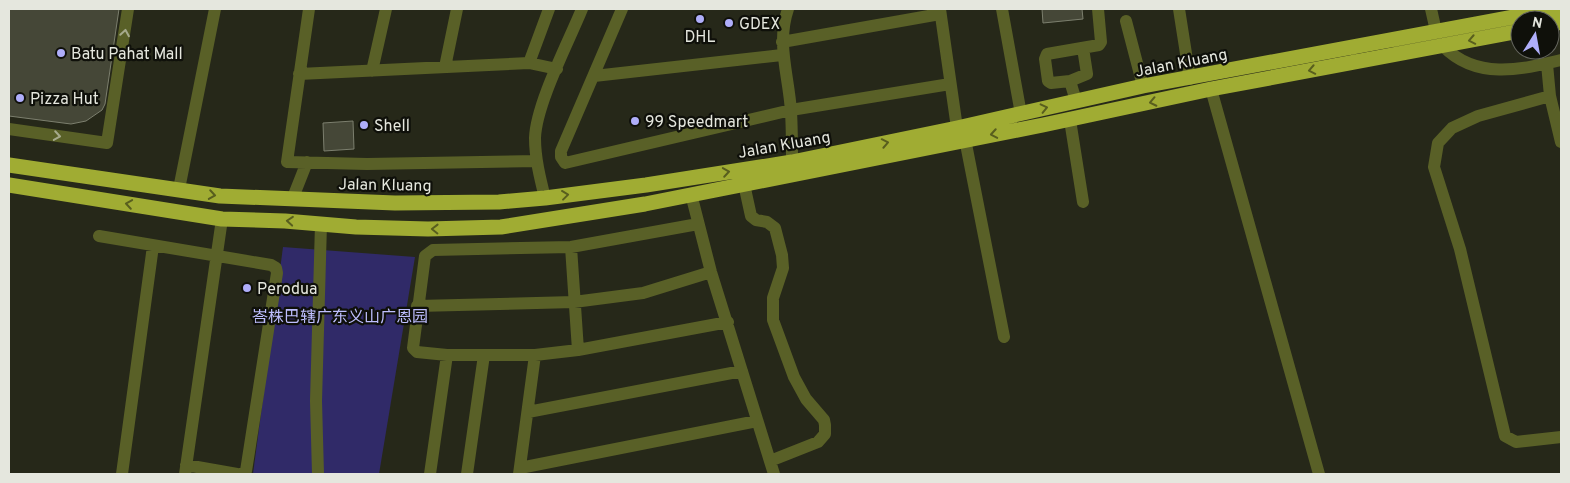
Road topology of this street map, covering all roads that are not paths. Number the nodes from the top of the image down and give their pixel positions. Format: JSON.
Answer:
{"nodes":[{"id":1,"x":128,"y":9,"type":"edge"},
{"id":2,"x":215,"y":9,"type":"edge"},
{"id":3,"x":309,"y":9,"type":"edge"},
{"id":4,"x":386,"y":9,"type":"edge"},
{"id":5,"x":458,"y":9,"type":"edge"},
{"id":6,"x":549,"y":9,"type":"edge"},
{"id":7,"x":582,"y":9,"type":"edge"},
{"id":8,"x":622,"y":9,"type":"edge"},
{"id":9,"x":788,"y":9,"type":"edge"},
{"id":10,"x":1002,"y":9,"type":"edge"},
{"id":11,"x":1098,"y":9,"type":"edge"},
{"id":12,"x":1179,"y":9,"type":"edge"},
{"id":13,"x":1431,"y":9,"type":"edge"},
{"id":14,"x":1556,"y":9,"type":"edge"},
{"id":15,"x":940,"y":11,"type":"edge"},
{"id":16,"x":1126,"y":21,"type":"dead end"},
{"id":17,"x":1436,"y":31,"type":"junction"},
{"id":18,"x":1510,"y":32,"type":"edge"},
{"id":19,"x":1443,"y":46,"type":"junction"},
{"id":20,"x":1083,"y":48,"type":"junction"},
{"id":21,"x":782,"y":49,"type":"junction"},
{"id":22,"x":1561,"y":60,"type":"edge"},
{"id":23,"x":529,"y":63,"type":"junction"},
{"id":24,"x":1547,"y":64,"type":"junction"},
{"id":25,"x":445,"y":67,"type":"junction"},
{"id":26,"x":557,"y":69,"type":"junction"},
{"id":27,"x":372,"y":71,"type":"junction"},
{"id":28,"x":300,"y":74,"type":"junction"},
{"id":29,"x":594,"y":76,"type":"junction"},
{"id":30,"x":1190,"y":79,"type":"junction"},
{"id":31,"x":1070,"y":81,"type":"junction"},
{"id":32,"x":950,"y":84,"type":"junction"},
{"id":33,"x":1143,"y":86,"type":"junction"},
{"id":34,"x":1211,"y":89,"type":"junction"},
{"id":35,"x":1550,"y":96,"type":"junction"},
{"id":36,"x":1076,"y":101,"type":"junction"},
{"id":37,"x":791,"y":110,"type":"junction"},
{"id":38,"x":1021,"y":114,"type":"junction"},
{"id":39,"x":1070,"y":120,"type":"junction"},
{"id":40,"x":1560,"y":128,"type":"edge"},
{"id":41,"x":9,"y":129,"type":"edge"},
{"id":42,"x":961,"y":134,"type":"junction"},
{"id":43,"x":1561,"y":142,"type":"edge"},
{"id":44,"x":536,"y":161,"type":"junction"},
{"id":45,"x":307,"y":162,"type":"junction"},
{"id":46,"x":792,"y":162,"type":"junction"},
{"id":47,"x":9,"y":165,"type":"edge"},
{"id":48,"x":744,"y":184,"type":"junction"},
{"id":49,"x":9,"y":186,"type":"edge"},
{"id":50,"x":179,"y":189,"type":"junction"},
{"id":51,"x":690,"y":194,"type":"junction"},
{"id":52,"x":545,"y":198,"type":"junction"},
{"id":53,"x":292,"y":200,"type":"junction"},
{"id":54,"x":363,"y":202,"type":"junction"},
{"id":55,"x":499,"y":202,"type":"junction"},
{"id":56,"x":1083,"y":202,"type":"dead end"},
{"id":57,"x":222,"y":219,"type":"junction"},
{"id":58,"x":321,"y":224,"type":"junction"},
{"id":59,"x":698,"y":224,"type":"junction"},
{"id":60,"x":356,"y":227,"type":"junction"},
{"id":61,"x":501,"y":227,"type":"junction"},
{"id":62,"x":458,"y":229,"type":"junction"},
{"id":63,"x":99,"y":236,"type":"dead end"},
{"id":64,"x":153,"y":246,"type":"junction"},
{"id":65,"x":571,"y":247,"type":"junction"},
{"id":66,"x":456,"y":250,"type":"junction"},
{"id":67,"x":218,"y":256,"type":"junction"},
{"id":68,"x":711,"y":272,"type":"junction"},
{"id":69,"x":574,"y":302,"type":"junction"},
{"id":70,"x":418,"y":306,"type":"junction"},
{"id":71,"x":728,"y":322,"type":"junction"},
{"id":72,"x":1004,"y":337,"type":"dead end"},
{"id":73,"x":578,"y":350,"type":"junction"},
{"id":74,"x":446,"y":355,"type":"junction"},
{"id":75,"x":535,"y":355,"type":"junction"},
{"id":76,"x":484,"y":356,"type":"junction"},
{"id":77,"x":742,"y":371,"type":"junction"},
{"id":78,"x":528,"y":412,"type":"junction"},
{"id":79,"x":757,"y":421,"type":"junction"},
{"id":80,"x":1561,"y":437,"type":"edge"},
{"id":81,"x":770,"y":461,"type":"junction"},
{"id":82,"x":186,"y":470,"type":"edge"},
{"id":83,"x":520,"y":471,"type":"edge"},
{"id":84,"x":122,"y":474,"type":"edge"},
{"id":85,"x":237,"y":474,"type":"edge"},
{"id":86,"x":241,"y":474,"type":"edge"},
{"id":87,"x":318,"y":474,"type":"edge"},
{"id":88,"x":430,"y":474,"type":"edge"},
{"id":89,"x":467,"y":474,"type":"edge"},
{"id":90,"x":774,"y":474,"type":"edge"},
{"id":91,"x":1319,"y":474,"type":"edge"}],
"edges":[{"from":41,"to":1,"type":"street","one_way":true},
{"from":2,"to":50,"type":"street"},
{"from":3,"to":28,"type":"street"},
{"from":4,"to":27,"type":"street"},
{"from":5,"to":25,"type":"street"},
{"from":6,"to":23,"type":"street"},
{"from":7,"to":26,"type":"street"},
{"from":8,"to":29,"type":"street"},
{"from":9,"to":21,"type":"street"},
{"from":10,"to":38,"type":"street"},
{"from":11,"to":20,"type":"street"},
{"from":12,"to":30,"type":"street"},
{"from":13,"to":17,"type":"street"},
{"from":14,"to":17,"type":"highway","name":"Jalan Kluang"},
{"from":15,"to":21,"type":"street"},
{"from":15,"to":32,"type":"street"},
{"from":16,"to":33,"type":"street"},
{"from":17,"to":30,"type":"highway","name":"Jalan Kluang"},
{"from":18,"to":19,"type":"highway","name":"Jalan Kluang","one_way":true},
{"from":19,"to":24,"type":"street"},
{"from":19,"to":34,"type":"highway","name":"Jalan Kluang","one_way":true},
{"from":20,"to":31,"type":"street"},
{"from":20,"to":31,"type":"street"},
{"from":21,"to":29,"type":"street"},
{"from":21,"to":37,"type":"street"},
{"from":22,"to":24,"type":"street"},
{"from":23,"to":25,"type":"street"},
{"from":23,"to":26,"type":"street"},
{"from":24,"to":35,"type":"street"},
{"from":25,"to":27,"type":"street"},
{"from":26,"to":44,"type":"street"},
{"from":27,"to":28,"type":"street"},
{"from":28,"to":45,"type":"street"},
{"from":29,"to":37,"type":"street"},
{"from":30,"to":33,"type":"highway","name":"Jalan Kluang"},
{"from":31,"to":36,"type":"street"},
{"from":32,"to":37,"type":"street"},
{"from":32,"to":42,"type":"street"},
{"from":33,"to":36,"type":"highway","name":"Jalan Kluang"},
{"from":34,"to":39,"type":"highway","name":"Jalan Kluang","one_way":true},
{"from":34,"to":91,"type":"street"},
{"from":35,"to":40,"type":"street"},
{"from":35,"to":80,"type":"street"},
{"from":38,"to":36,"type":"highway","name":"Jalan Kluang","one_way":true},
{"from":37,"to":46,"type":"street"},
{"from":38,"to":42,"type":"highway","name":"Jalan Kluang"},
{"from":39,"to":42,"type":"highway","name":"Jalan Kluang","one_way":true},
{"from":39,"to":56,"type":"street"},
{"from":40,"to":43,"type":"street"},
{"from":46,"to":42,"type":"highway","name":"Jalan Kluang","one_way":true},
{"from":42,"to":48,"type":"highway","name":"Jalan Kluang"},
{"from":42,"to":72,"type":"street"},
{"from":44,"to":45,"type":"street"},
{"from":44,"to":52,"type":"street"},
{"from":45,"to":53,"type":"street"},
{"from":52,"to":46,"type":"highway","name":"Jalan Kluang","one_way":true},
{"from":47,"to":50,"type":"highway","name":"Jalan Kluang"},
{"from":48,"to":51,"type":"highway","name":"Jalan Kluang"},
{"from":48,"to":81,"type":"street"},
{"from":57,"to":49,"type":"highway","name":"Jalan Kluang","one_way":true},
{"from":50,"to":53,"type":"highway","name":"Jalan Kluang","one_way":true},
{"from":51,"to":59,"type":"street"},
{"from":51,"to":61,"type":"highway","name":"Jalan Kluang"},
{"from":52,"to":55,"type":"highway","name":"Jalan Kluang"},
{"from":53,"to":54,"type":"highway","name":"Jalan Kluang"},
{"from":54,"to":55,"type":"highway","name":"Jalan Kluang"},
{"from":54,"to":60,"type":"highway"},
{"from":55,"to":61,"type":"highway"},
{"from":58,"to":57,"type":"highway","name":"Jalan Kluang","one_way":true},
{"from":57,"to":67,"type":"street"},
{"from":58,"to":60,"type":"highway","name":"Jalan Kluang"},
{"from":58,"to":87,"type":"street"},
{"from":59,"to":65,"type":"street"},
{"from":59,"to":68,"type":"street"},
{"from":62,"to":60,"type":"highway","name":"Jalan Kluang","one_way":true},
{"from":61,"to":62,"type":"highway","name":"Jalan Kluang"},
{"from":62,"to":66,"type":"street"},
{"from":63,"to":64,"type":"street"},
{"from":64,"to":67,"type":"street"},
{"from":64,"to":84,"type":"street"},
{"from":65,"to":66,"type":"street"},
{"from":65,"to":69,"type":"street"},
{"from":66,"to":70,"type":"street"},
{"from":67,"to":82,"type":"street"},
{"from":67,"to":86,"type":"street"},
{"from":68,"to":69,"type":"street"},
{"from":68,"to":71,"type":"street"},
{"from":69,"to":70,"type":"street"},
{"from":69,"to":73,"type":"street"},
{"from":70,"to":74,"type":"street"},
{"from":71,"to":73,"type":"street"},
{"from":71,"to":77,"type":"street"},
{"from":73,"to":75,"type":"street"},
{"from":74,"to":76,"type":"street"},
{"from":74,"to":88,"type":"street"},
{"from":75,"to":76,"type":"street"},
{"from":75,"to":78,"type":"street"},
{"from":76,"to":89,"type":"street"},
{"from":77,"to":78,"type":"street"},
{"from":77,"to":79,"type":"street"},
{"from":78,"to":83,"type":"street"},
{"from":79,"to":81,"type":"street"},
{"from":79,"to":83,"type":"street"},
{"from":81,"to":90,"type":"street"},
{"from":82,"to":85,"type":"street"}]}
